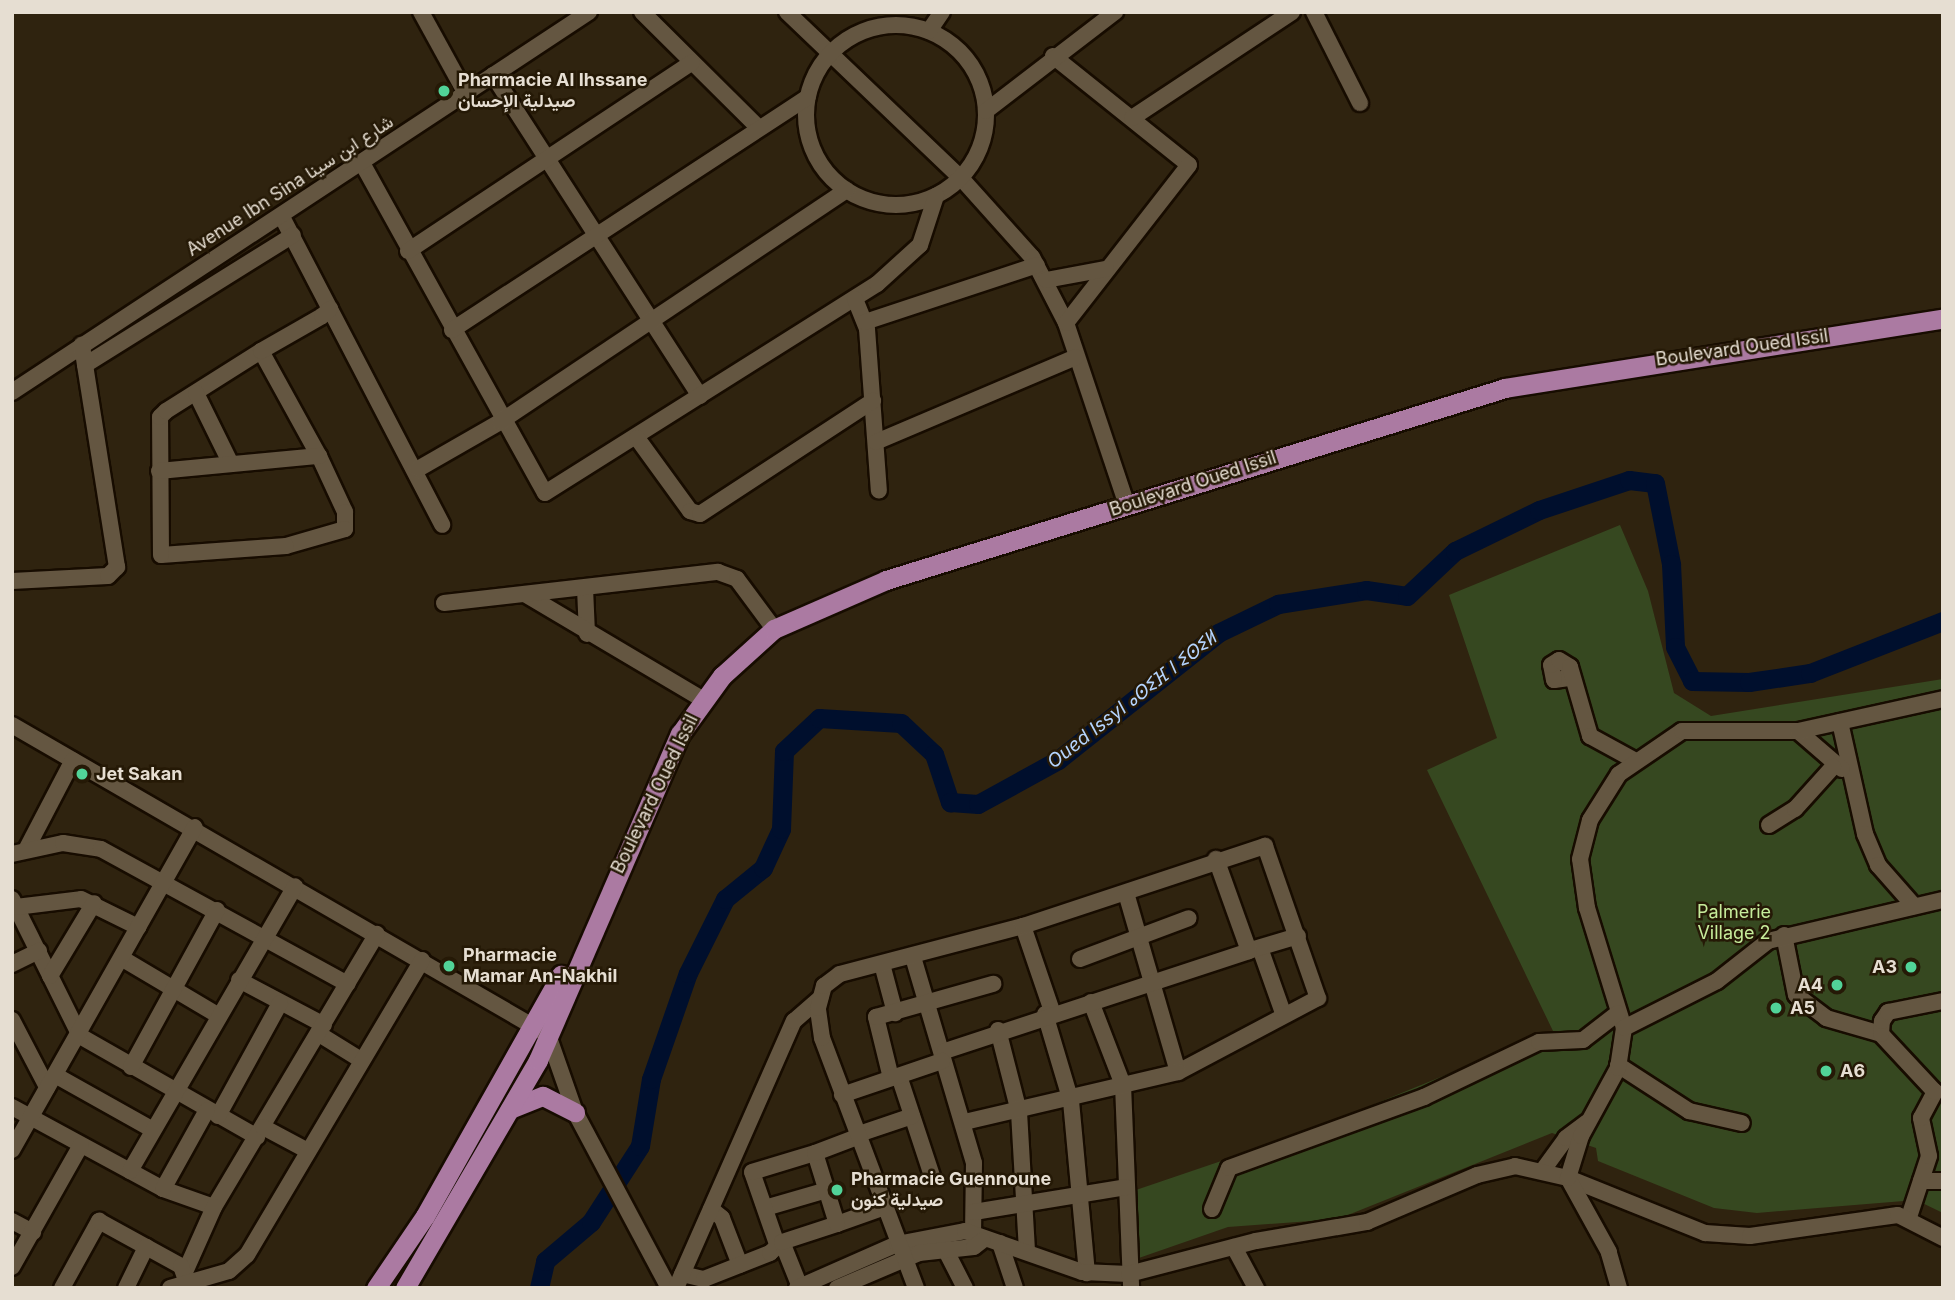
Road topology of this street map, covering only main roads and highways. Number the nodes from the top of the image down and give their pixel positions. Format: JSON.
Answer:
{"nodes":[{"id":1,"x":1943,"y":319,"type":"edge"},
{"id":2,"x":540,"y":1030,"type":"junction"},
{"id":3,"x":509,"y":1110,"type":"junction"},
{"id":4,"x":575,"y":1112,"type":"road end"},
{"id":5,"x":376,"y":1288,"type":"edge"},
{"id":6,"x":405,"y":1288,"type":"edge"}],
"edges":[{"from":1,"to":2,"type":"main road","name":"Boulevard Oued Issil"},
{"from":2,"to":3,"type":"main road","name":"Boulevard Oued Issil"},
{"from":2,"to":5,"type":"main road","name":"Boulevard Oued Issil"},
{"from":3,"to":4,"type":"main road"},
{"from":3,"to":6,"type":"main road","name":"Boulevard Oued Issil"}]}
